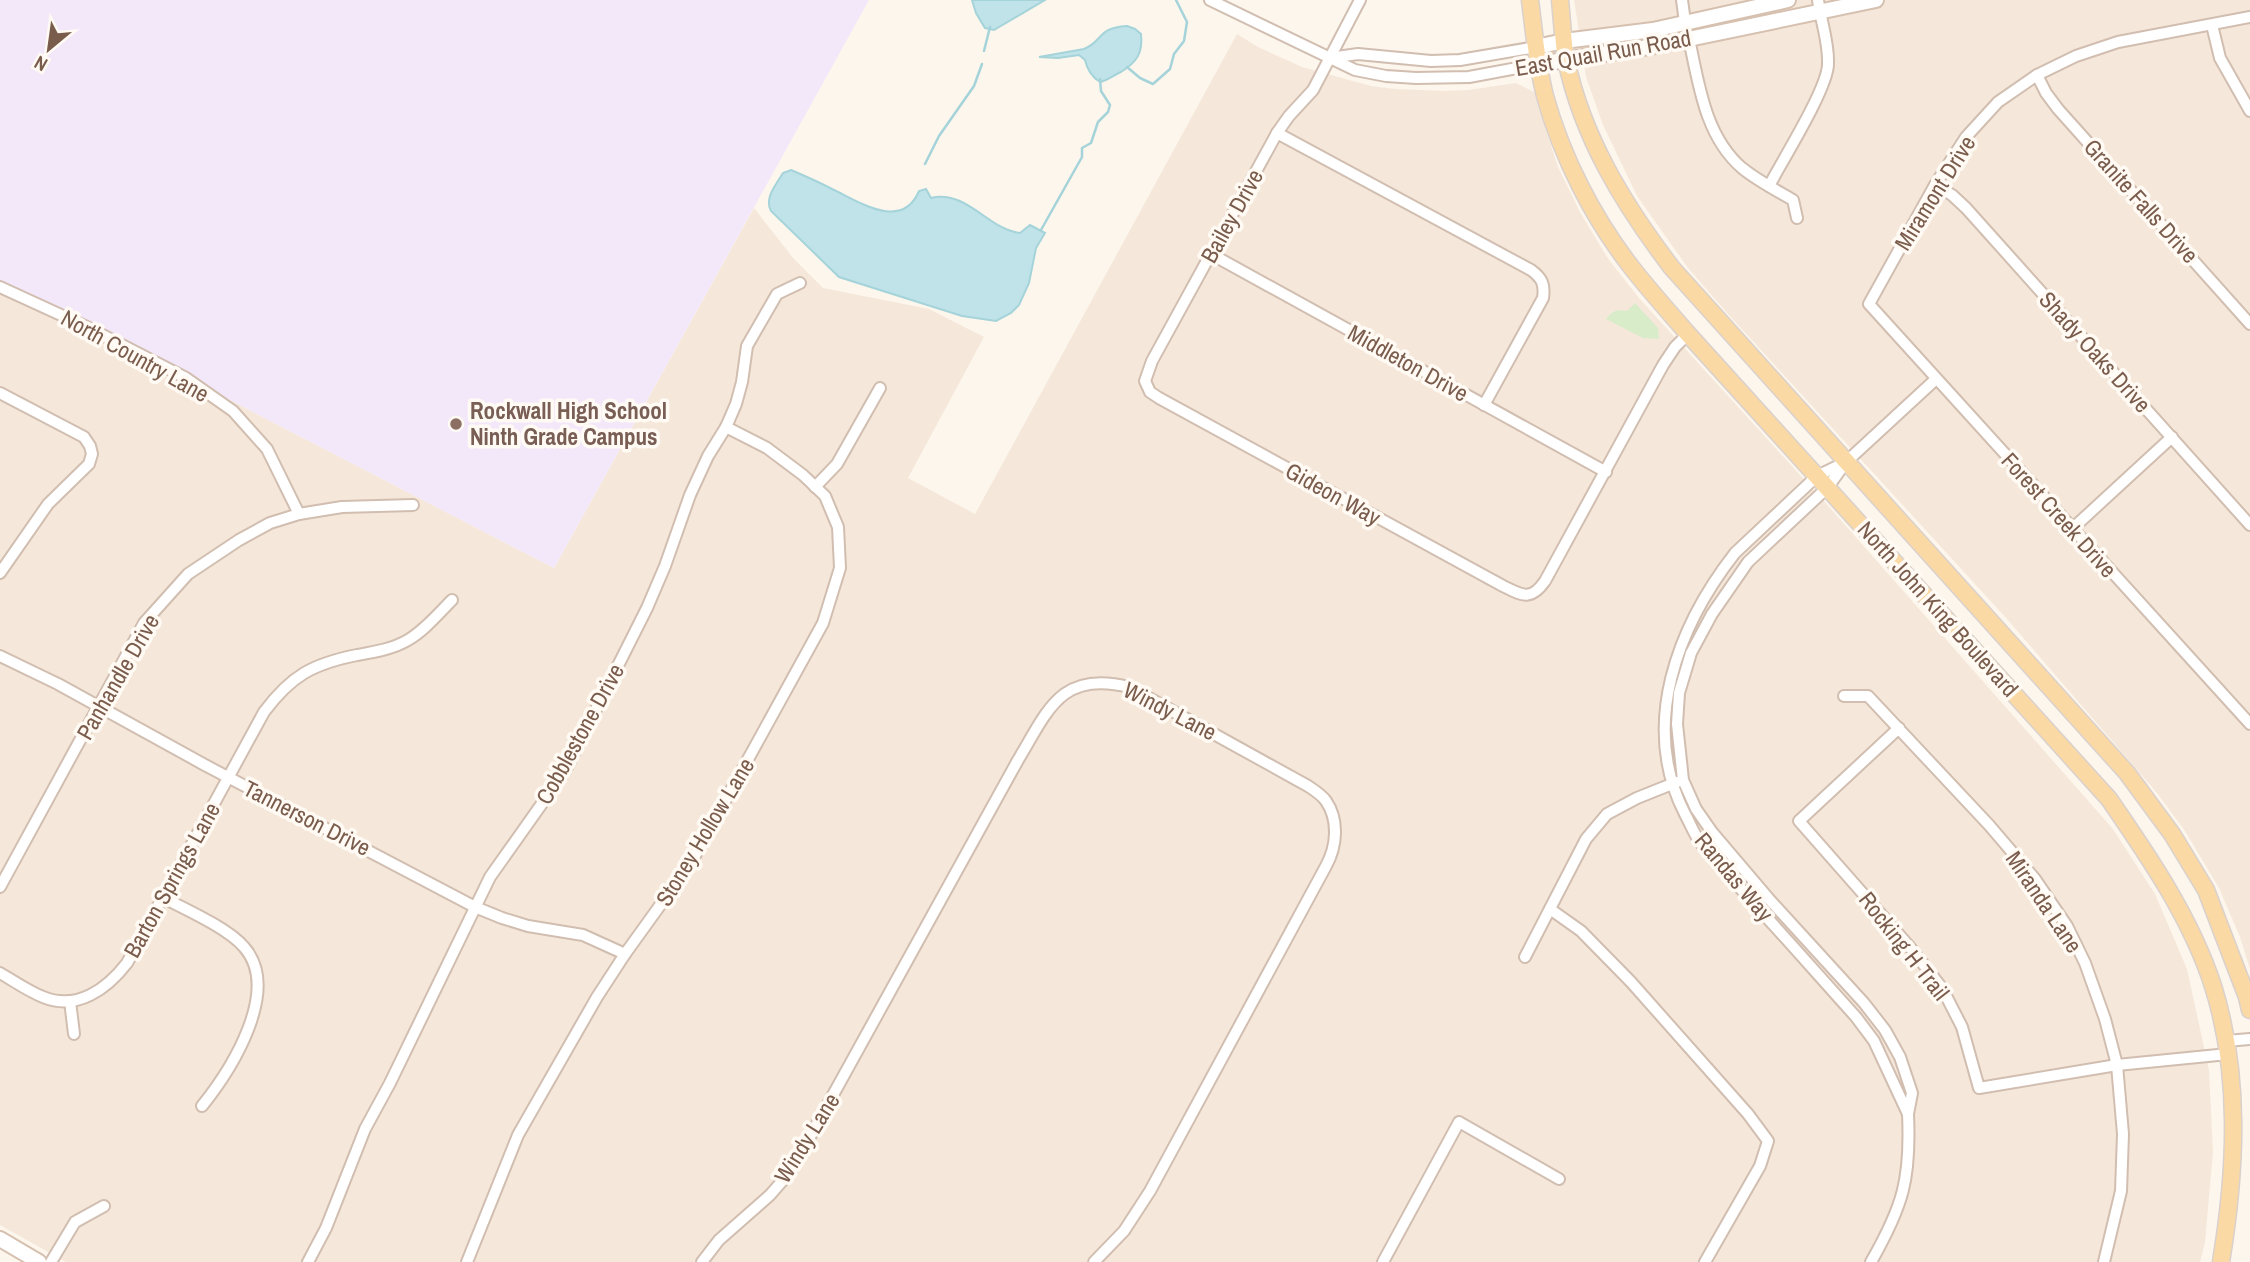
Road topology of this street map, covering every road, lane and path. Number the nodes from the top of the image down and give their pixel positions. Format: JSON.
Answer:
{"nodes":[{"id":1,"x":1210,"y":0,"type":"edge"},
{"id":2,"x":1360,"y":0,"type":"edge"},
{"id":3,"x":1530,"y":0,"type":"edge"},
{"id":4,"x":1560,"y":0,"type":"edge"},
{"id":5,"x":1682,"y":0,"type":"edge"},
{"id":6,"x":1788,"y":0,"type":"edge"},
{"id":7,"x":1877,"y":0,"type":"edge"},
{"id":8,"x":1819,"y":5,"type":"edge"},
{"id":9,"x":2250,"y":17,"type":"edge"},
{"id":10,"x":1685,"y":22,"type":"junction"},
{"id":11,"x":2212,"y":25,"type":"junction"},
{"id":12,"x":1689,"y":39,"type":"junction"},
{"id":13,"x":1564,"y":41,"type":"junction"},
{"id":14,"x":1535,"y":47,"type":"junction"},
{"id":15,"x":1330,"y":58,"type":"junction"},
{"id":16,"x":1566,"y":59,"type":"junction"},
{"id":17,"x":1539,"y":64,"type":"junction"},
{"id":18,"x":2037,"y":75,"type":"junction"},
{"id":19,"x":2250,"y":111,"type":"edge"},
{"id":20,"x":1277,"y":133,"type":"junction"},
{"id":21,"x":1935,"y":185,"type":"junction"},
{"id":22,"x":1769,"y":186,"type":"junction"},
{"id":23,"x":1797,"y":218,"type":"dead end"},
{"id":24,"x":1211,"y":254,"type":"junction"},
{"id":25,"x":800,"y":283,"type":"dead end"},
{"id":26,"x":0,"y":287,"type":"edge"},
{"id":27,"x":1869,"y":304,"type":"joint"},
{"id":28,"x":2250,"y":324,"type":"edge"},
{"id":29,"x":1688,"y":334,"type":"junction"},
{"id":30,"x":1936,"y":379,"type":"junction"},
{"id":31,"x":1145,"y":381,"type":"joint"},
{"id":32,"x":880,"y":388,"type":"dead end"},
{"id":33,"x":0,"y":393,"type":"edge"},
{"id":34,"x":1484,"y":405,"type":"junction"},
{"id":35,"x":726,"y":427,"type":"junction"},
{"id":36,"x":2172,"y":437,"type":"junction"},
{"id":37,"x":1846,"y":462,"type":"junction"},
{"id":38,"x":1606,"y":472,"type":"junction"},
{"id":39,"x":1823,"y":481,"type":"junction"},
{"id":40,"x":815,"y":486,"type":"junction"},
{"id":41,"x":413,"y":505,"type":"dead end"},
{"id":42,"x":299,"y":514,"type":"junction"},
{"id":43,"x":2250,"y":525,"type":"edge"},
{"id":44,"x":2072,"y":529,"type":"junction"},
{"id":45,"x":0,"y":573,"type":"edge"},
{"id":46,"x":452,"y":600,"type":"dead end"},
{"id":47,"x":0,"y":656,"type":"edge"},
{"id":48,"x":1844,"y":696,"type":"dead end"},
{"id":49,"x":99,"y":706,"type":"junction"},
{"id":50,"x":2250,"y":724,"type":"edge"},
{"id":51,"x":1899,"y":728,"type":"junction"},
{"id":52,"x":229,"y":777,"type":"junction"},
{"id":53,"x":1677,"y":782,"type":"junction"},
{"id":54,"x":0,"y":887,"type":"edge"},
{"id":55,"x":162,"y":897,"type":"junction"},
{"id":56,"x":475,"y":907,"type":"junction"},
{"id":57,"x":1550,"y":909,"type":"junction"},
{"id":58,"x":625,"y":954,"type":"junction"},
{"id":59,"x":1525,"y":957,"type":"dead end"},
{"id":60,"x":0,"y":973,"type":"edge"},
{"id":61,"x":70,"y":1002,"type":"junction"},
{"id":62,"x":2250,"y":1010,"type":"edge"},
{"id":63,"x":74,"y":1034,"type":"dead end"},
{"id":64,"x":2250,"y":1039,"type":"edge"},
{"id":65,"x":2227,"y":1048,"type":"junction"},
{"id":66,"x":2117,"y":1065,"type":"junction"},
{"id":67,"x":202,"y":1106,"type":"dead end"},
{"id":68,"x":1908,"y":1114,"type":"junction"},
{"id":69,"x":1559,"y":1179,"type":"dead end"},
{"id":70,"x":104,"y":1206,"type":"dead end"},
{"id":71,"x":0,"y":1240,"type":"edge"},
{"id":72,"x":39,"y":1262,"type":"edge"},
{"id":73,"x":51,"y":1262,"type":"edge"},
{"id":74,"x":308,"y":1262,"type":"edge"},
{"id":75,"x":467,"y":1262,"type":"edge"},
{"id":76,"x":702,"y":1262,"type":"edge"},
{"id":77,"x":1094,"y":1262,"type":"edge"},
{"id":78,"x":1383,"y":1262,"type":"edge"},
{"id":79,"x":1705,"y":1262,"type":"edge"},
{"id":80,"x":1871,"y":1262,"type":"edge"},
{"id":81,"x":2104,"y":1262,"type":"edge"},
{"id":82,"x":2221,"y":1262,"type":"edge"}],
"edges":[{"from":1,"to":15,"type":"street","name":"East Quail Run Road"},
{"from":2,"to":15,"type":"street","name":"Bailey Drive"},
{"from":3,"to":14,"type":"main road","name":"North John King Boulevard"},
{"from":4,"to":13,"type":"main road","name":"North John King Boulevard"},
{"from":5,"to":10,"type":"street"},
{"from":6,"to":10,"type":"street","name":"East Quail Run Road"},
{"from":7,"to":8,"type":"street","name":"East Quail Run Road"},
{"from":8,"to":12,"type":"street","name":"East Quail Run Road"},
{"from":8,"to":22,"type":"street"},
{"from":9,"to":11,"type":"street","name":"Miramont Drive"},
{"from":10,"to":13,"type":"street","name":"East Quail Run Road"},
{"from":11,"to":18,"type":"street","name":"Miramont Drive"},
{"from":11,"to":19,"type":"street"},
{"from":12,"to":16,"type":"street","name":"East Quail Run Road"},
{"from":12,"to":22,"type":"street"},
{"from":13,"to":14,"type":"street","name":"East Quail Run Road"},
{"from":13,"to":16,"type":"main road","name":"North John King Boulevard"},
{"from":14,"to":15,"type":"street","name":"East Quail Run Road"},
{"from":14,"to":17,"type":"main road","name":"North John King Boulevard"},
{"from":15,"to":17,"type":"street","name":"East Quail Run Road"},
{"from":15,"to":20,"type":"street","name":"Bailey Drive"},
{"from":16,"to":17,"type":"street","name":"East Quail Run Road"},
{"from":16,"to":37,"type":"main road","name":"North John King Boulevard"},
{"from":17,"to":29,"type":"main road","name":"North John King Boulevard"},
{"from":18,"to":21,"type":"street","name":"Miramont Drive"},
{"from":18,"to":28,"type":"street","name":"Granite Falls Drive"},
{"from":20,"to":24,"type":"street","name":"Bailey Drive"},
{"from":20,"to":34,"type":"street"},
{"from":21,"to":27,"type":"street","name":"Miramont Drive"},
{"from":21,"to":36,"type":"street","name":"Shady Oaks Drive"},
{"from":22,"to":23,"type":"street"},
{"from":24,"to":31,"type":"street","name":"Bailey Drive"},
{"from":24,"to":34,"type":"street","name":"Middleton Drive"},
{"from":25,"to":35,"type":"street","name":"Cobblestone Drive"},
{"from":26,"to":42,"type":"street","name":"North Country Lane"},
{"from":27,"to":30,"type":"street","name":"Forest Creek Drive"},
{"from":29,"to":38,"type":"street"},
{"from":29,"to":39,"type":"main road","name":"North John King Boulevard"},
{"from":30,"to":37,"type":"street","name":"Randas Way"},
{"from":30,"to":44,"type":"street","name":"Forest Creek Drive"},
{"from":31,"to":38,"type":"street","name":"Gideon Way"},
{"from":32,"to":40,"type":"street"},
{"from":33,"to":45,"type":"street"},
{"from":34,"to":38,"type":"street","name":"Middleton Drive"},
{"from":35,"to":40,"type":"street","name":"Stoney Hollow Lane"},
{"from":35,"to":56,"type":"street","name":"Cobblestone Drive"},
{"from":36,"to":43,"type":"street","name":"Shady Oaks Drive"},
{"from":36,"to":44,"type":"street"},
{"from":37,"to":39,"type":"street","name":"Randas Way"},
{"from":37,"to":62,"type":"main road","name":"North John King Boulevard"},
{"from":39,"to":53,"type":"street","name":"Randas Way"},
{"from":39,"to":53,"type":"street","name":"Randas Way"},
{"from":39,"to":65,"type":"main road","name":"North John King Boulevard"},
{"from":40,"to":58,"type":"street","name":"Stoney Hollow Lane"},
{"from":41,"to":42,"type":"street","name":"Panhandle Drive"},
{"from":42,"to":49,"type":"street","name":"Panhandle Drive"},
{"from":44,"to":50,"type":"street","name":"Forest Creek Drive"},
{"from":46,"to":52,"type":"street","name":"Barton Springs Lane"},
{"from":47,"to":49,"type":"street","name":"Tannerson Drive"},
{"from":48,"to":51,"type":"street","name":"Miranda Lane"},
{"from":49,"to":52,"type":"street","name":"Tannerson Drive"},
{"from":49,"to":54,"type":"street","name":"Panhandle Drive"},
{"from":51,"to":66,"type":"street","name":"Miranda Lane"},
{"from":51,"to":66,"type":"street","name":"Rocking H Trail"},
{"from":52,"to":55,"type":"street","name":"Barton Springs Lane"},
{"from":52,"to":56,"type":"street","name":"Tannerson Drive"},
{"from":53,"to":57,"type":"street"},
{"from":53,"to":68,"type":"street","name":"Randas Way"},
{"from":53,"to":68,"type":"street","name":"Randas Way"},
{"from":55,"to":61,"type":"street","name":"Barton Springs Lane"},
{"from":55,"to":67,"type":"street"},
{"from":56,"to":58,"type":"street","name":"Tannerson Drive"},
{"from":56,"to":74,"type":"street","name":"Cobblestone Drive"},
{"from":57,"to":59,"type":"street"},
{"from":57,"to":79,"type":"street"},
{"from":58,"to":75,"type":"street","name":"Stoney Hollow Lane"},
{"from":60,"to":61,"type":"street"},
{"from":61,"to":63,"type":"street"},
{"from":64,"to":65,"type":"street"},
{"from":65,"to":66,"type":"street"},
{"from":65,"to":82,"type":"main road","name":"North John King Boulevard"},
{"from":66,"to":81,"type":"street","name":"Miranda Lane"},
{"from":68,"to":80,"type":"street","name":"Randas Way"},
{"from":69,"to":78,"type":"street"},
{"from":70,"to":73,"type":"street"},
{"from":71,"to":72,"type":"street"},
{"from":76,"to":77,"type":"street","name":"Windy Lane"}]}
